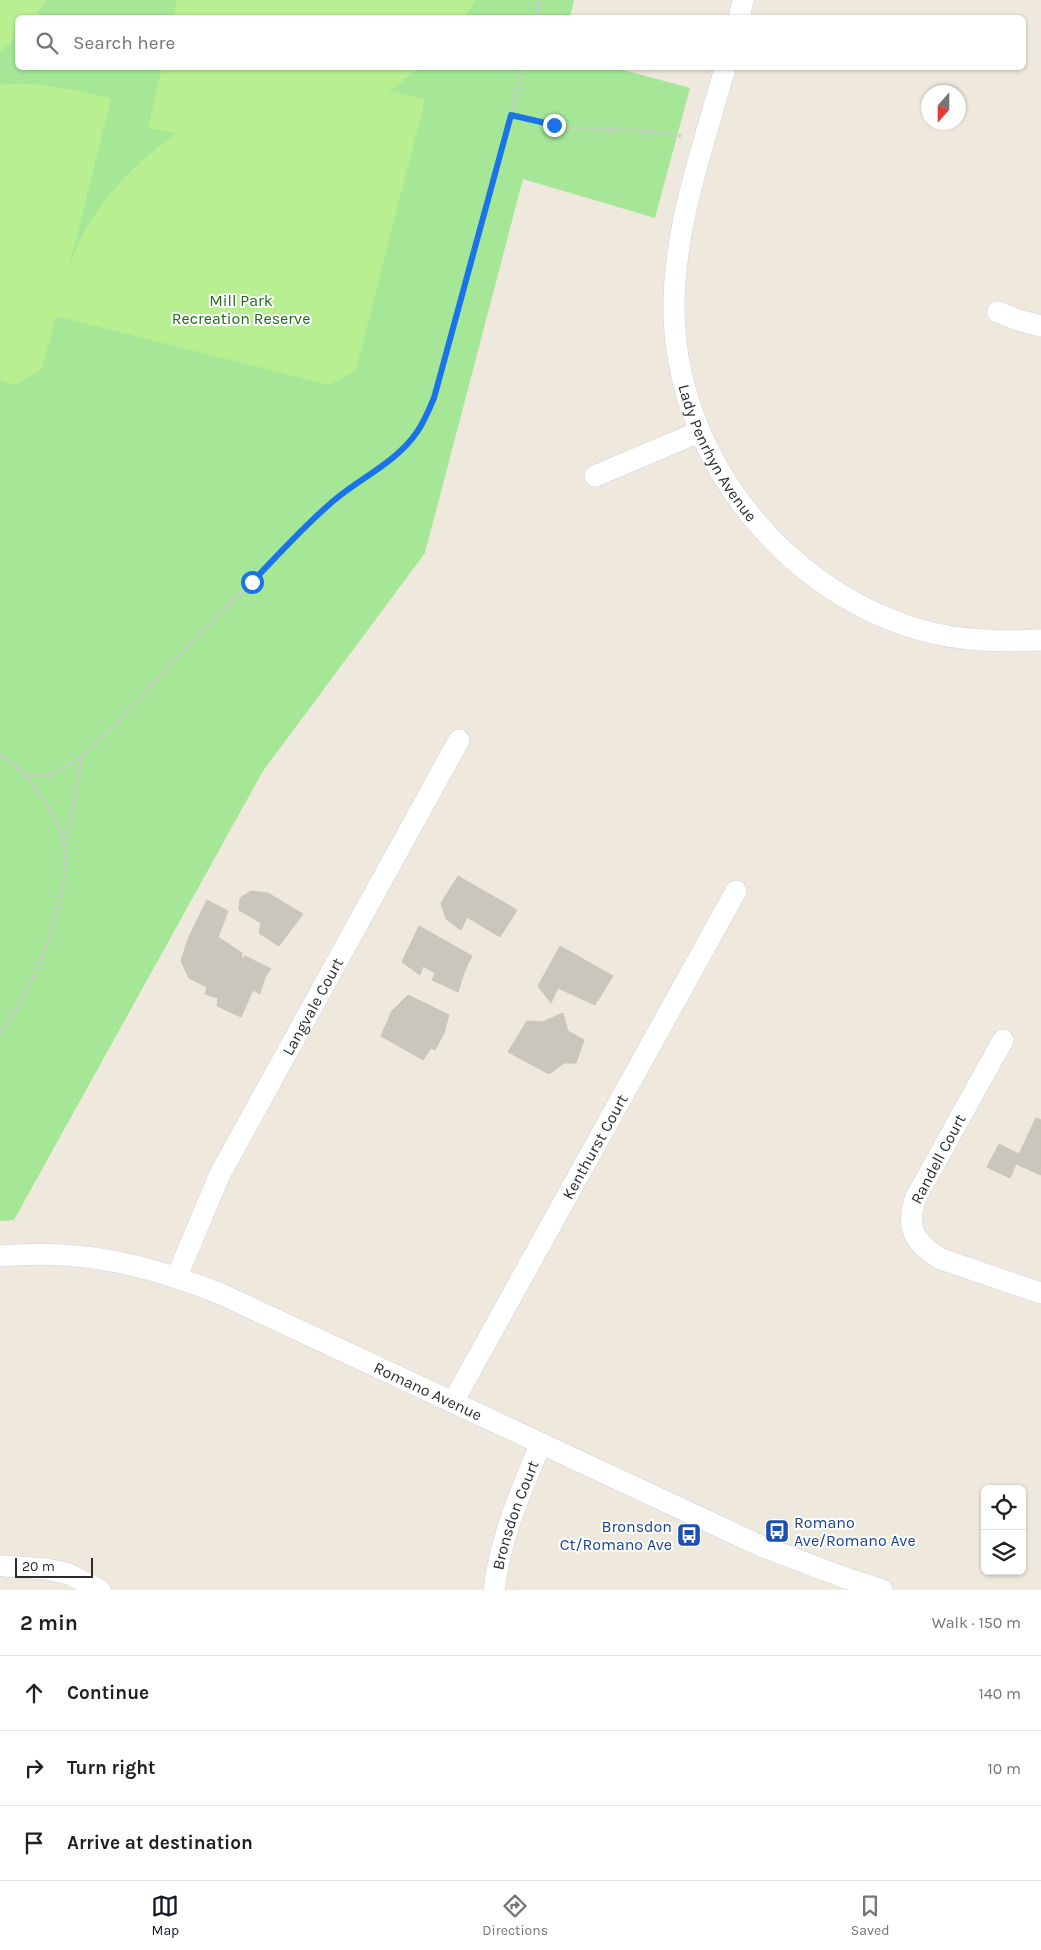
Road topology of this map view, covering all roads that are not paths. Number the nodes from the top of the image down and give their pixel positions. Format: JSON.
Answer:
{"nodes":[{"id":1,"x":743,"y":0,"type":"edge"},
{"id":2,"x":740,"y":15,"type":"edge"},
{"id":3,"x":724,"y":70,"type":"edge"},
{"id":4,"x":998,"y":312,"type":"dead end"},
{"id":5,"x":1041,"y":326,"type":"edge"},
{"id":6,"x":699,"y":432,"type":"junction"},
{"id":7,"x":595,"y":476,"type":"dead end"},
{"id":8,"x":1041,"y":640,"type":"edge"},
{"id":9,"x":459,"y":740,"type":"dead end"},
{"id":10,"x":736,"y":891,"type":"dead end"},
{"id":11,"x":1003,"y":1040,"type":"dead end"},
{"id":12,"x":0,"y":1256,"type":"edge"},
{"id":13,"x":177,"y":1276,"type":"junction"},
{"id":14,"x":1041,"y":1293,"type":"edge"},
{"id":15,"x":453,"y":1402,"type":"junction"},
{"id":16,"x":541,"y":1443,"type":"junction"},
{"id":17,"x":3,"y":1566,"type":"dead end"},
{"id":18,"x":841,"y":1584,"type":"edge"},
{"id":19,"x":100,"y":1590,"type":"edge"},
{"id":20,"x":494,"y":1590,"type":"edge"},
{"id":21,"x":882,"y":1590,"type":"edge"}],
"edges":[{"from":1,"to":2,"type":"street"},
{"from":3,"to":6,"type":"street","name":"Lady Penrhyn Avenue"},
{"from":4,"to":5,"type":"street"},
{"from":6,"to":7,"type":"street"},
{"from":6,"to":8,"type":"street","name":"Lady Penrhyn Avenue"},
{"from":9,"to":13,"type":"street","name":"Langvale Court"},
{"from":10,"to":15,"type":"street","name":"Kenthurst Court"},
{"from":11,"to":14,"type":"street","name":"Randell Court"},
{"from":12,"to":13,"type":"street","name":"Romano Avenue"},
{"from":13,"to":15,"type":"street","name":"Romano Avenue"},
{"from":15,"to":16,"type":"street","name":"Romano Avenue"},
{"from":16,"to":18,"type":"street","name":"Romano Avenue"},
{"from":16,"to":20,"type":"street","name":"Bronsdon Court"},
{"from":17,"to":19,"type":"street"},
{"from":18,"to":21,"type":"street","name":"Romano Avenue"}]}
